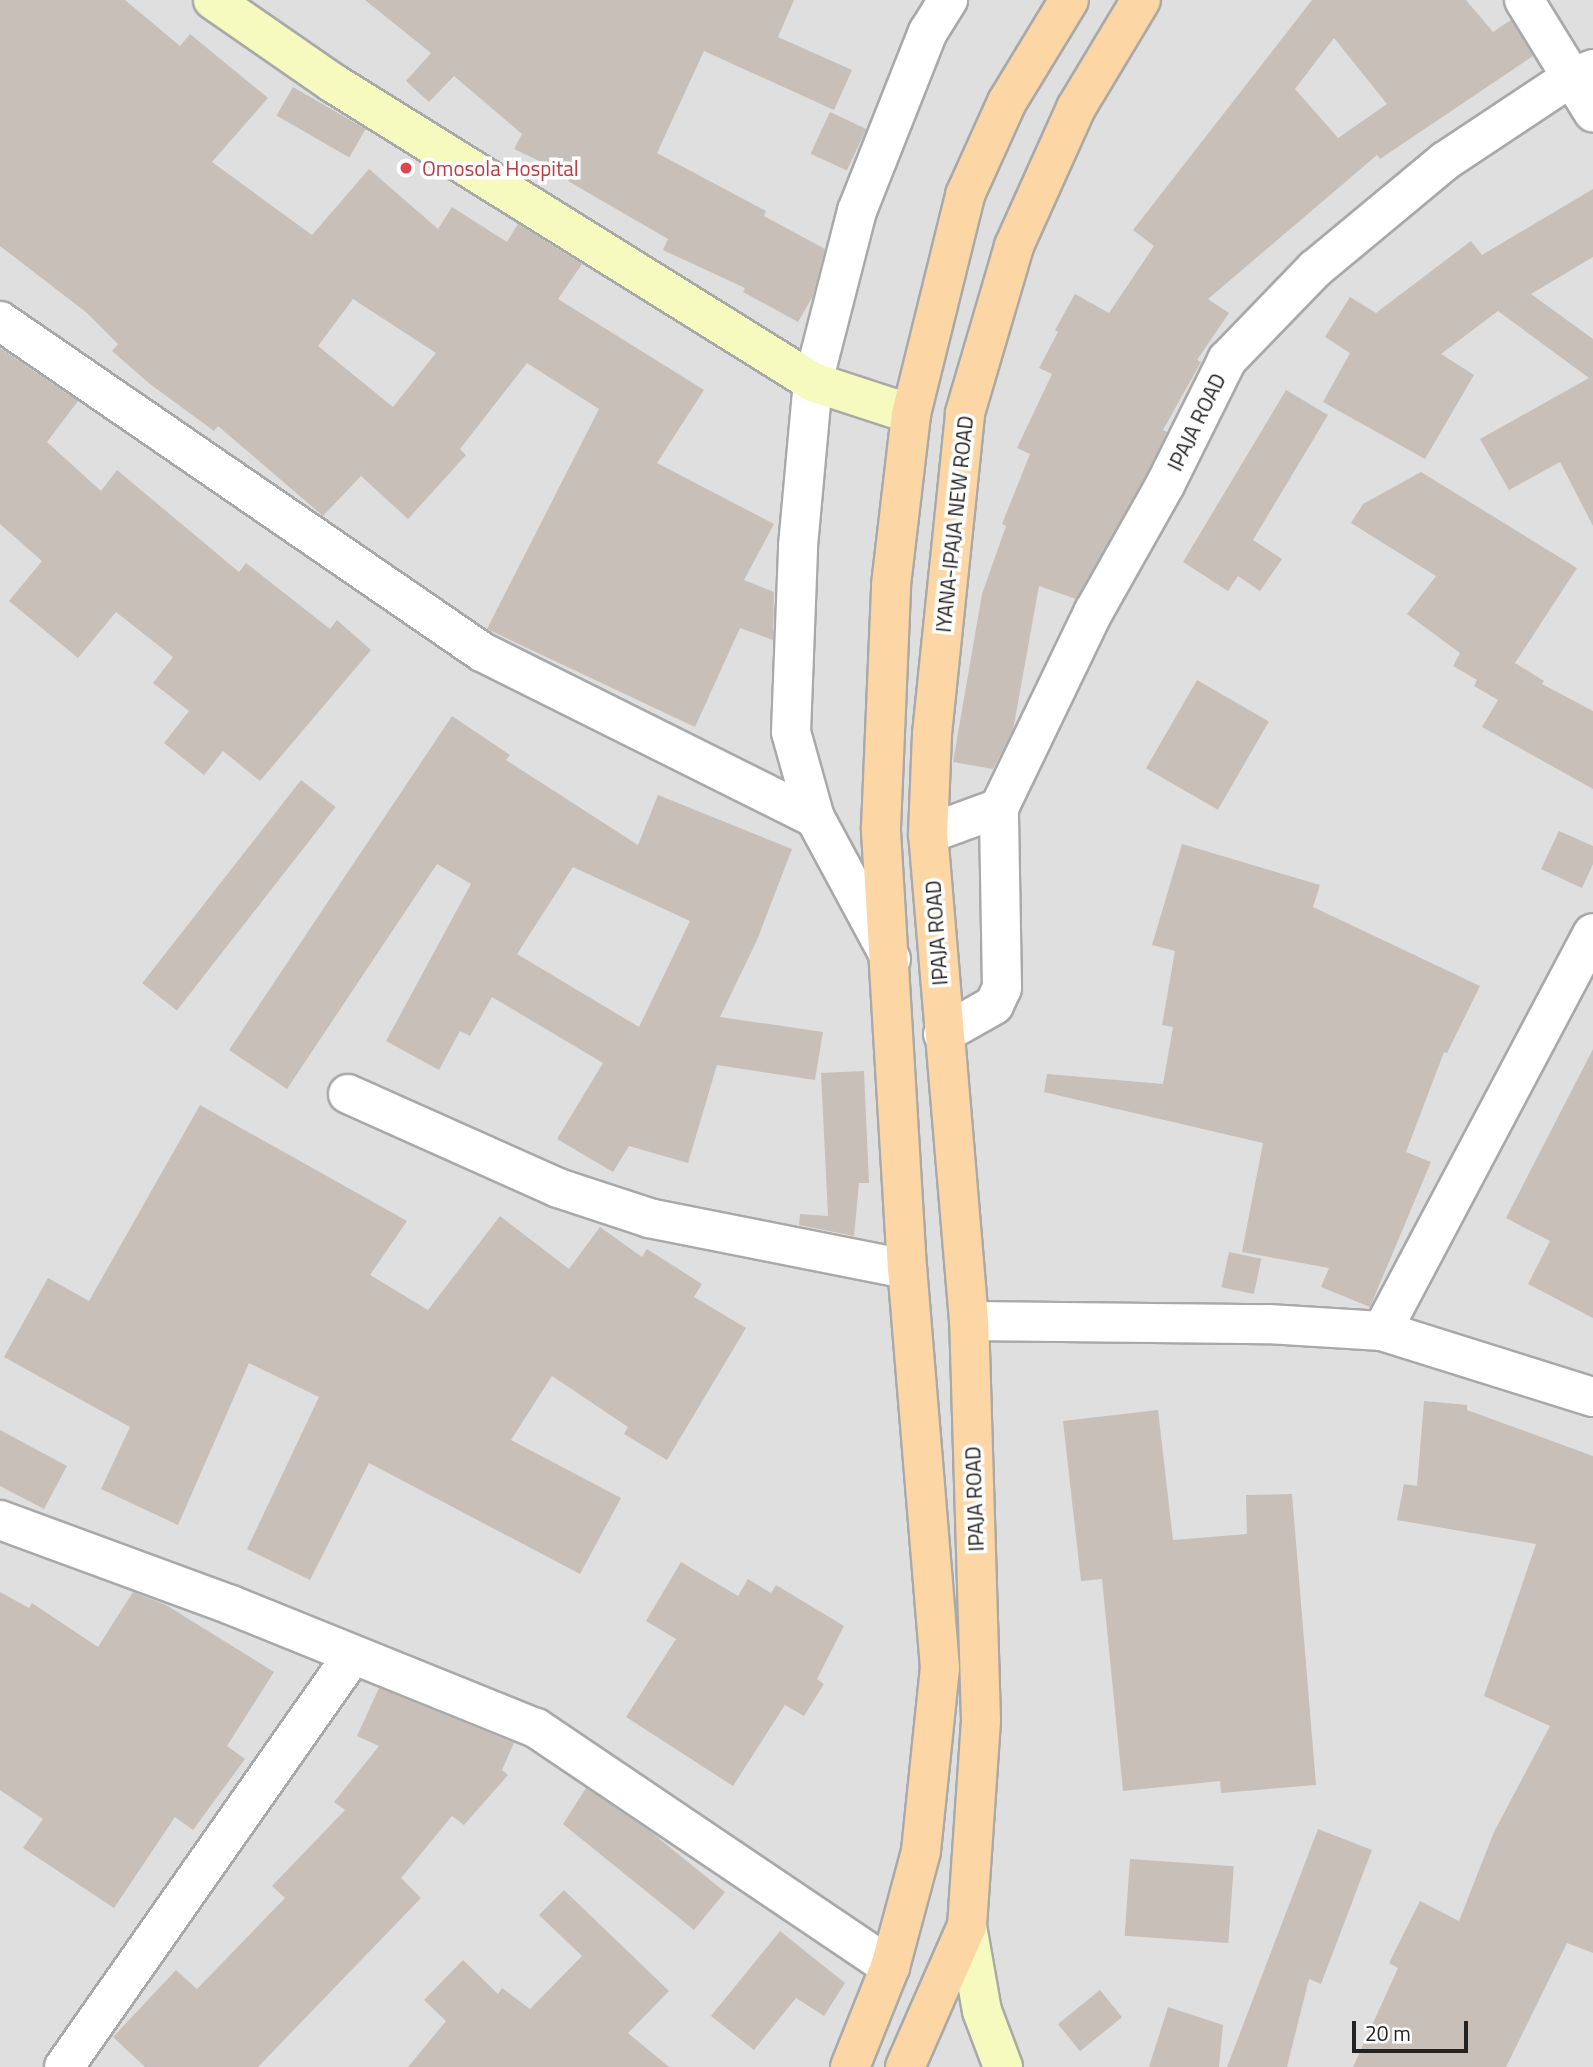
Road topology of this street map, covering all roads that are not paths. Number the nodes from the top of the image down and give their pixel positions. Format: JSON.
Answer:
{"nodes":[{"id":1,"x":213,"y":0,"type":"edge"},
{"id":2,"x":948,"y":0,"type":"edge"},
{"id":3,"x":1069,"y":0,"type":"edge"},
{"id":4,"x":1141,"y":0,"type":"edge"},
{"id":5,"x":1524,"y":0,"type":"edge"},
{"id":6,"x":1582,"y":74,"type":"edge"},
{"id":7,"x":1593,"y":111,"type":"edge"},
{"id":8,"x":0,"y":321,"type":"edge"},
{"id":9,"x":813,"y":382,"type":"junction"},
{"id":10,"x":911,"y":414,"type":"junction"},
{"id":11,"x":999,"y":808,"type":"junction"},
{"id":12,"x":815,"y":818,"type":"junction"},
{"id":13,"x":928,"y":834,"type":"junction"},
{"id":14,"x":1593,"y":933,"type":"edge"},
{"id":15,"x":891,"y":959,"type":"junction"},
{"id":16,"x":943,"y":1034,"type":"junction"},
{"id":17,"x":348,"y":1094,"type":"dead end"},
{"id":18,"x":907,"y":1269,"type":"junction"},
{"id":19,"x":969,"y":1321,"type":"junction"},
{"id":20,"x":1381,"y":1331,"type":"junction"},
{"id":21,"x":1593,"y":1397,"type":"edge"},
{"id":22,"x":0,"y":1520,"type":"edge"},
{"id":23,"x":352,"y":1656,"type":"junction"},
{"id":24,"x":967,"y":1926,"type":"junction"},
{"id":25,"x":890,"y":1967,"type":"junction"},
{"id":26,"x":64,"y":2067,"type":"edge"},
{"id":27,"x":850,"y":2067,"type":"edge"},
{"id":28,"x":905,"y":2067,"type":"edge"},
{"id":29,"x":1003,"y":2067,"type":"edge"}],
"edges":[{"from":1,"to":9,"type":"street"},
{"from":2,"to":9,"type":"street"},
{"from":3,"to":10,"type":"main road"},
{"from":4,"to":13,"type":"main road","name":"IYANA-IPAJA NEW ROAD"},
{"from":5,"to":6,"type":"street"},
{"from":6,"to":7,"type":"street"},
{"from":6,"to":11,"type":"street","name":"IPAJA ROAD"},
{"from":8,"to":12,"type":"street"},
{"from":9,"to":10,"type":"street"},
{"from":9,"to":12,"type":"street"},
{"from":10,"to":15,"type":"main road"},
{"from":11,"to":13,"type":"street"},
{"from":11,"to":16,"type":"street"},
{"from":12,"to":15,"type":"street"},
{"from":13,"to":16,"type":"main road","name":"IPAJA ROAD"},
{"from":14,"to":20,"type":"street"},
{"from":15,"to":18,"type":"main road"},
{"from":16,"to":19,"type":"main road","name":"IPAJA ROAD"},
{"from":17,"to":18,"type":"street"},
{"from":18,"to":25,"type":"main road"},
{"from":19,"to":20,"type":"street"},
{"from":19,"to":24,"type":"main road","name":"IPAJA ROAD"},
{"from":20,"to":21,"type":"street"},
{"from":22,"to":23,"type":"street"},
{"from":23,"to":25,"type":"street"},
{"from":23,"to":26,"type":"street"},
{"from":24,"to":28,"type":"main road","name":"IPAJA ROAD"},
{"from":24,"to":29,"type":"street"},
{"from":25,"to":27,"type":"main road"}]}
